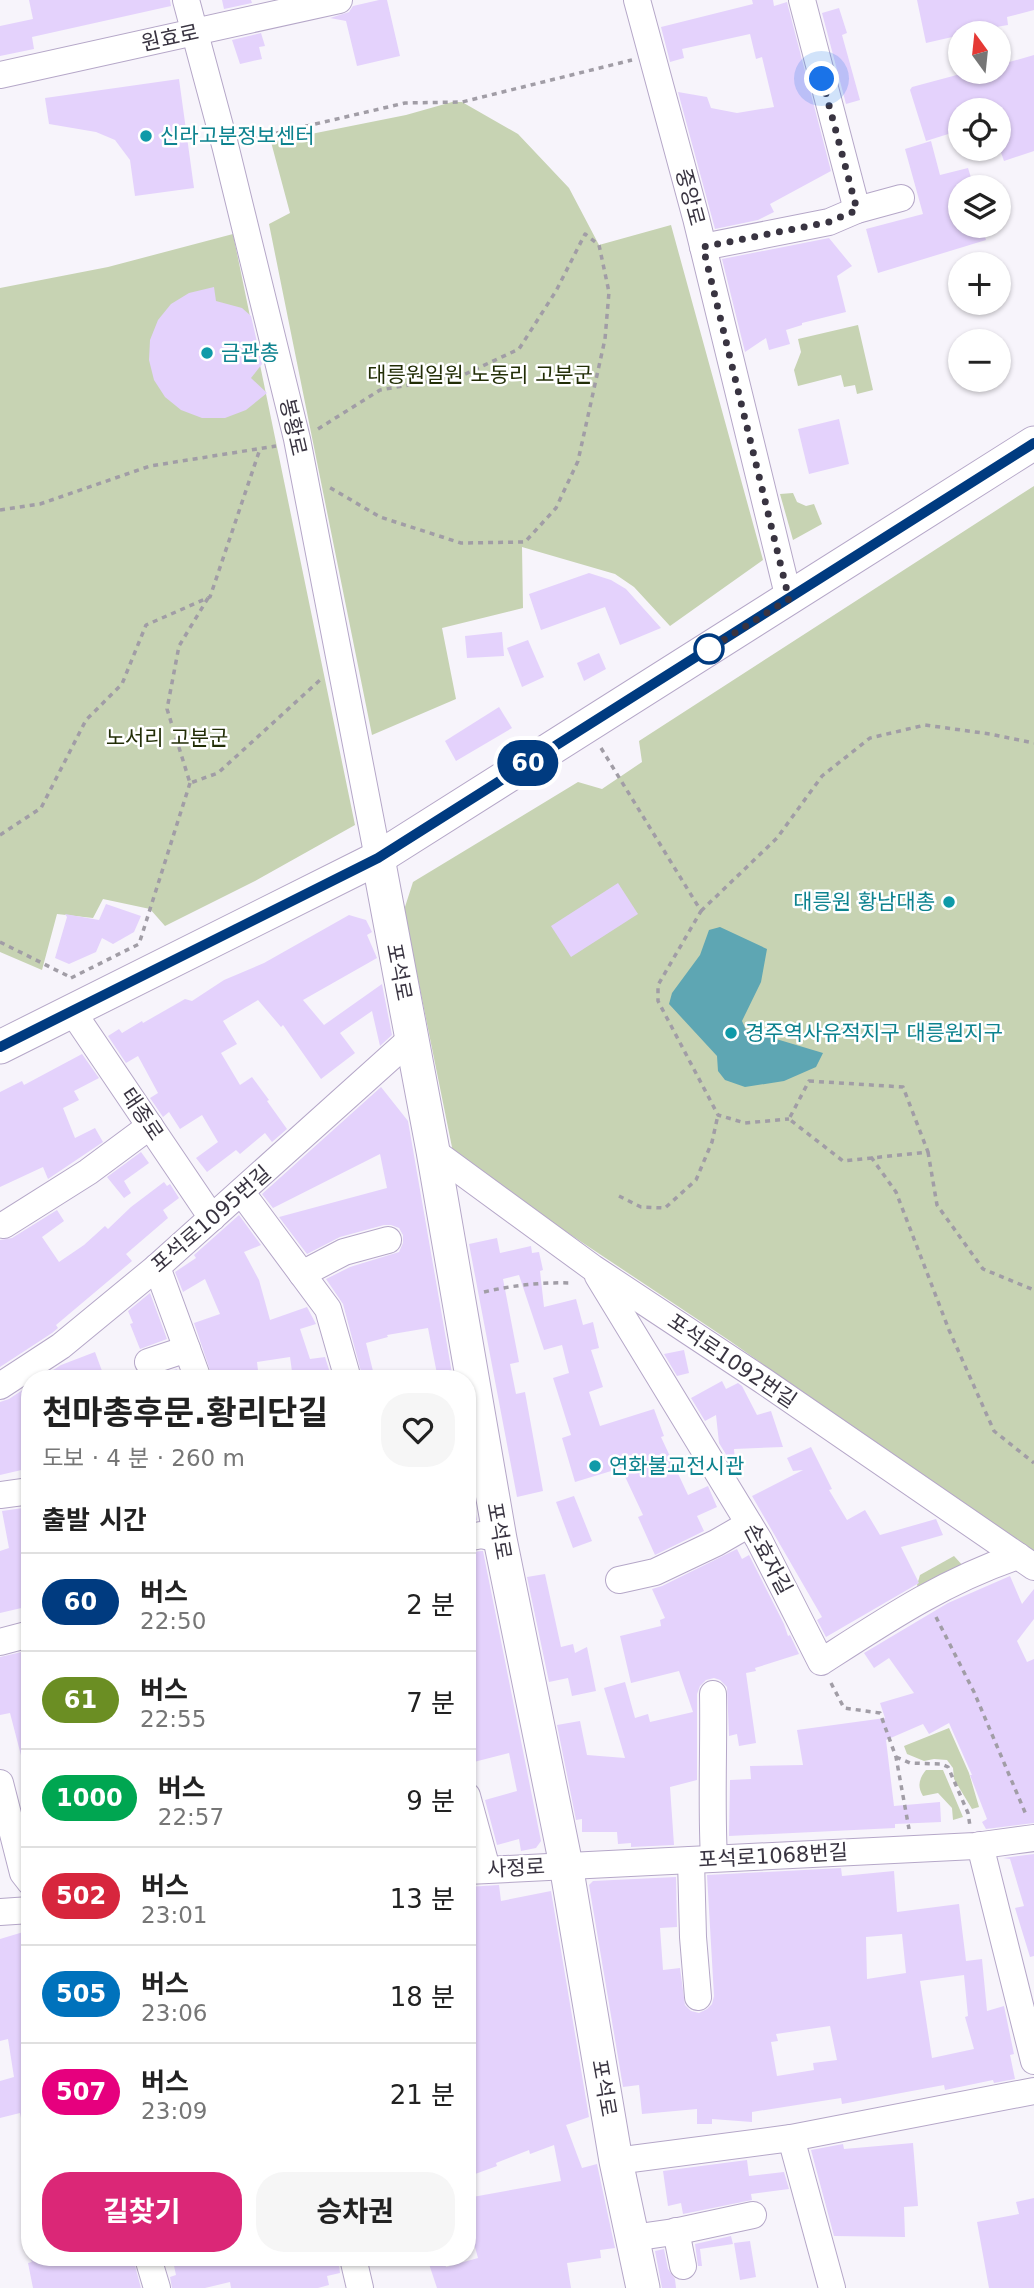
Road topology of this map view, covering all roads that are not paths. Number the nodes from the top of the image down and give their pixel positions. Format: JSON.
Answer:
{"nodes":[{"id":1,"x":186,"y":0,"type":"edge"},
{"id":2,"x":339,"y":0,"type":"edge"},
{"id":3,"x":637,"y":0,"type":"edge"},
{"id":4,"x":802,"y":0,"type":"edge"},
{"id":5,"x":195,"y":32,"type":"junction"},
{"id":6,"x":0,"y":75,"type":"edge"},
{"id":7,"x":901,"y":198,"type":"dead end"},
{"id":8,"x":857,"y":210,"type":"junction"},
{"id":9,"x":703,"y":247,"type":"junction"},
{"id":10,"x":1034,"y":443,"type":"edge"},
{"id":11,"x":789,"y":599,"type":"junction"},
{"id":12,"x":378,"y":858,"type":"junction"},
{"id":13,"x":72,"y":1011,"type":"junction"},
{"id":14,"x":412,"y":1038,"type":"junction"},
{"id":15,"x":0,"y":1047,"type":"edge"},
{"id":16,"x":150,"y":1126,"type":"junction"},
{"id":17,"x":433,"y":1151,"type":"junction"},
{"id":18,"x":242,"y":1193,"type":"junction"},
{"id":19,"x":212,"y":1218,"type":"junction"},
{"id":20,"x":4,"y":1225,"type":"dead end"},
{"id":21,"x":388,"y":1240,"type":"dead end"},
{"id":22,"x":157,"y":1268,"type":"junction"},
{"id":23,"x":302,"y":1274,"type":"junction"},
{"id":24,"x":598,"y":1275,"type":"junction"},
{"id":25,"x":187,"y":1349,"type":"junction"},
{"id":26,"x":148,"y":1362,"type":"dead end"},
{"id":27,"x":24,"y":1370,"type":"edge"},
{"id":28,"x":195,"y":1370,"type":"edge"},
{"id":29,"x":345,"y":1370,"type":"edge"},
{"id":30,"x":468,"y":1370,"type":"edge"},
{"id":31,"x":21,"y":1372,"type":"edge"},
{"id":32,"x":0,"y":1386,"type":"edge"},
{"id":33,"x":476,"y":1416,"type":"edge"},
{"id":34,"x":21,"y":1492,"type":"edge"},
{"id":35,"x":0,"y":1495,"type":"edge"},
{"id":36,"x":749,"y":1524,"type":"junction"},
{"id":37,"x":476,"y":1536,"type":"edge"},
{"id":38,"x":500,"y":1538,"type":"junction"},
{"id":39,"x":1026,"y":1561,"type":"edge"},
{"id":40,"x":619,"y":1580,"type":"dead end"},
{"id":41,"x":21,"y":1637,"type":"edge"},
{"id":42,"x":0,"y":1643,"type":"edge"},
{"id":43,"x":713,"y":1694,"type":"dead end"},
{"id":44,"x":0,"y":1783,"type":"edge"},
{"id":45,"x":1031,"y":1829,"type":"edge"},
{"id":46,"x":978,"y":1846,"type":"junction"},
{"id":47,"x":703,"y":1859,"type":"junction"},
{"id":48,"x":21,"y":1865,"type":"edge"},
{"id":49,"x":566,"y":1866,"type":"junction"},
{"id":50,"x":477,"y":1870,"type":"edge"},
{"id":51,"x":21,"y":1911,"type":"edge"},
{"id":52,"x":0,"y":1912,"type":"edge"},
{"id":53,"x":698,"y":1997,"type":"dead end"},
{"id":54,"x":1034,"y":2061,"type":"edge"},
{"id":55,"x":1034,"y":2091,"type":"edge"},
{"id":56,"x":791,"y":2138,"type":"junction"},
{"id":57,"x":616,"y":2161,"type":"junction"},
{"id":58,"x":753,"y":2214,"type":"dead end"},
{"id":59,"x":676,"y":2231,"type":"junction"},
{"id":60,"x":632,"y":2238,"type":"junction"},
{"id":61,"x":150,"y":2266,"type":"edge"},
{"id":62,"x":355,"y":2266,"type":"edge"},
{"id":63,"x":683,"y":2266,"type":"dead end"},
{"id":64,"x":156,"y":2288,"type":"edge"},
{"id":65,"x":360,"y":2288,"type":"edge"},
{"id":66,"x":643,"y":2288,"type":"edge"},
{"id":67,"x":832,"y":2288,"type":"edge"}],
"edges":[{"from":1,"to":5,"type":"street","name":"봉황로"},
{"from":2,"to":5,"type":"street","name":"원효로"},
{"from":3,"to":9,"type":"street","name":"중앙로"},
{"from":4,"to":8,"type":"street"},
{"from":5,"to":6,"type":"street","name":"원효로"},
{"from":5,"to":12,"type":"street","name":"봉황로"},
{"from":7,"to":8,"type":"street"},
{"from":8,"to":9,"type":"street"},
{"from":9,"to":11,"type":"street","name":"중앙로"},
{"from":10,"to":11,"type":"main road"},
{"from":11,"to":12,"type":"main road"},
{"from":12,"to":13,"type":"main road"},
{"from":12,"to":14,"type":"main road","name":"포석로"},
{"from":13,"to":15,"type":"main road"},
{"from":13,"to":16,"type":"street","name":"태종로"},
{"from":14,"to":17,"type":"main road","name":"포석로"},
{"from":14,"to":18,"type":"street","name":"포석로1095번길"},
{"from":16,"to":19,"type":"street","name":"태종로"},
{"from":16,"to":20,"type":"street"},
{"from":17,"to":24,"type":"street","name":"포석로1092번길"},
{"from":17,"to":30,"type":"main road","name":"포석로"},
{"from":18,"to":19,"type":"street","name":"포석로1095번길"},
{"from":18,"to":23,"type":"street"},
{"from":19,"to":22,"type":"street","name":"포석로1095번길"},
{"from":21,"to":23,"type":"street"},
{"from":22,"to":25,"type":"street"},
{"from":22,"to":27,"type":"street","name":"포석로1095번길"},
{"from":23,"to":29,"type":"street"},
{"from":24,"to":36,"type":"street","name":"손효자길"},
{"from":24,"to":39,"type":"street","name":"포석로1092번길"},
{"from":25,"to":26,"type":"street"},
{"from":25,"to":28,"type":"street"},
{"from":31,"to":32,"type":"street","name":"포석로1095번길"},
{"from":33,"to":38,"type":"main road","name":"포석로"},
{"from":34,"to":35,"type":"street"},
{"from":36,"to":39,"type":"street","name":"손효자길"},
{"from":36,"to":40,"type":"street"},
{"from":37,"to":38,"type":"street"},
{"from":38,"to":49,"type":"main road","name":"포석로"},
{"from":41,"to":42,"type":"street"},
{"from":43,"to":47,"type":"street"},
{"from":44,"to":48,"type":"street"},
{"from":45,"to":46,"type":"street","name":"포석로1068번길"},
{"from":46,"to":47,"type":"street","name":"포석로1068번길"},
{"from":46,"to":54,"type":"street"},
{"from":47,"to":49,"type":"street","name":"포석로1068번길"},
{"from":47,"to":53,"type":"street"},
{"from":49,"to":50,"type":"street","name":"사정로"},
{"from":49,"to":57,"type":"main road","name":"포석로"},
{"from":51,"to":52,"type":"street"},
{"from":55,"to":56,"type":"street"},
{"from":56,"to":57,"type":"street"},
{"from":56,"to":67,"type":"street"},
{"from":57,"to":60,"type":"main road","name":"포석로"},
{"from":58,"to":59,"type":"street"},
{"from":59,"to":60,"type":"street"},
{"from":59,"to":63,"type":"street"},
{"from":60,"to":66,"type":"main road","name":"포석로"},
{"from":61,"to":64,"type":"street"},
{"from":62,"to":65,"type":"street"}]}
